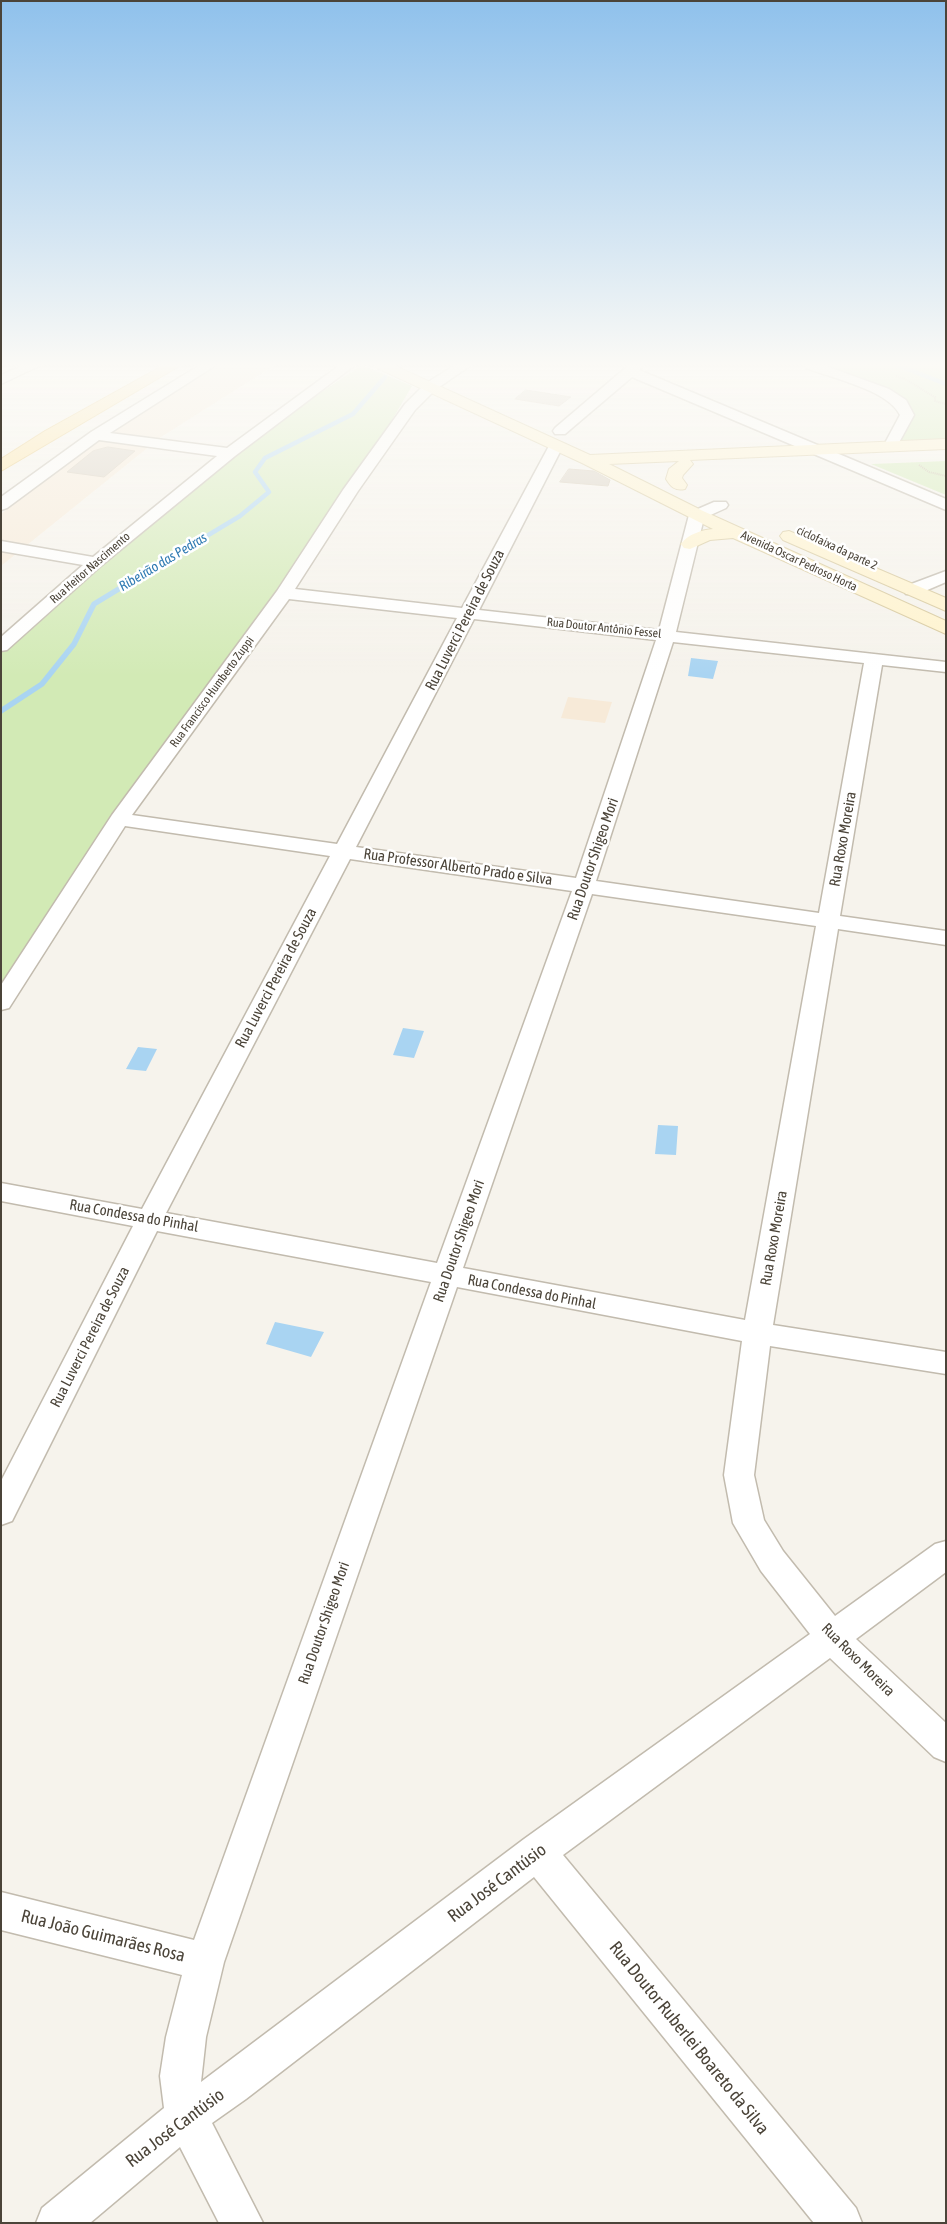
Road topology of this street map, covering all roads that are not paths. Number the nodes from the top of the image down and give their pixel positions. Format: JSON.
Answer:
{"nodes":[{"id":1,"x":50,"y":469,"type":"edge"},
{"id":2,"x":211,"y":469,"type":"edge"},
{"id":3,"x":366,"y":469,"type":"edge"},
{"id":4,"x":543,"y":469,"type":"edge"},
{"id":5,"x":610,"y":469,"type":"edge"},
{"id":6,"x":643,"y":469,"type":"edge"},
{"id":7,"x":680,"y":469,"type":"edge"},
{"id":8,"x":861,"y":469,"type":"edge"},
{"id":9,"x":679,"y":485,"type":"junction"},
{"id":10,"x":704,"y":502,"type":"junction"},
{"id":11,"x":1,"y":505,"type":"edge"},
{"id":12,"x":946,"y":505,"type":"edge"},
{"id":13,"x":737,"y":513,"type":"dead end"},
{"id":14,"x":772,"y":528,"type":"dead end"},
{"id":15,"x":737,"y":532,"type":"junction"},
{"id":16,"x":690,"y":544,"type":"junction"},
{"id":17,"x":1,"y":546,"type":"edge"},
{"id":18,"x":96,"y":562,"type":"junction"},
{"id":19,"x":946,"y":576,"type":"edge"},
{"id":20,"x":912,"y":590,"type":"junction"},
{"id":21,"x":284,"y":593,"type":"junction"},
{"id":22,"x":946,"y":605,"type":"edge"},
{"id":23,"x":469,"y":615,"type":"junction"},
{"id":24,"x":946,"y":628,"type":"edge"},
{"id":25,"x":667,"y":634,"type":"junction"},
{"id":26,"x":1,"y":646,"type":"edge"},
{"id":27,"x":874,"y":658,"type":"junction"},
{"id":28,"x":946,"y":665,"type":"edge"},
{"id":29,"x":119,"y":819,"type":"junction"},
{"id":30,"x":344,"y":850,"type":"junction"},
{"id":31,"x":584,"y":886,"type":"junction"},
{"id":32,"x":830,"y":920,"type":"junction"},
{"id":33,"x":946,"y":938,"type":"edge"},
{"id":34,"x":1,"y":1003,"type":"edge"},
{"id":35,"x":1,"y":1192,"type":"edge"},
{"id":36,"x":150,"y":1218,"type":"junction"},
{"id":37,"x":446,"y":1276,"type":"junction"},
{"id":38,"x":757,"y":1334,"type":"junction"},
{"id":39,"x":946,"y":1362,"type":"edge"},
{"id":40,"x":1,"y":1512,"type":"edge"},
{"id":41,"x":946,"y":1554,"type":"edge"},
{"id":42,"x":832,"y":1638,"type":"junction"},
{"id":43,"x":946,"y":1746,"type":"edge"},
{"id":44,"x":537,"y":1852,"type":"junction"},
{"id":45,"x":1,"y":1911,"type":"edge"},
{"id":46,"x":205,"y":1962,"type":"junction"},
{"id":47,"x":186,"y":2116,"type":"junction"},
{"id":48,"x":57,"y":2223,"type":"edge"},
{"id":49,"x":242,"y":2223,"type":"edge"},
{"id":50,"x":841,"y":2223,"type":"edge"}],
"edges":[{"from":1,"to":11,"type":"street"},
{"from":2,"to":18,"type":"street","name":"Rua Heitor Nascimento"},
{"from":3,"to":21,"type":"street","name":"Rua Francisco Humberto Zuppi"},
{"from":4,"to":23,"type":"street","name":"Rua Luverci Pereira de Souza"},
{"from":5,"to":10,"type":"main road","name":"Avenida Oscar Pedroso Horta"},
{"from":6,"to":9,"type":"main road","name":"Avenida Oscar Pedroso Horta"},
{"from":7,"to":9,"type":"main road"},
{"from":8,"to":12,"type":"street"},
{"from":9,"to":10,"type":"main road","name":"Avenida Oscar Pedroso Horta"},
{"from":10,"to":13,"type":"main road","name":"Avenida Oscar Pedroso Horta"},
{"from":10,"to":15,"type":"main road","name":"Avenida Oscar Pedroso Horta"},
{"from":10,"to":16,"type":"street","name":"Rua Doutor Shigeo Mori"},
{"from":14,"to":20,"type":"main road","name":"Avenida Oscar Pedroso Horta"},
{"from":15,"to":16,"type":"main road"},
{"from":15,"to":24,"type":"main road","name":"Avenida Oscar Pedroso Horta"},
{"from":16,"to":25,"type":"street","name":"Rua Doutor Shigeo Mori"},
{"from":17,"to":18,"type":"street"},
{"from":18,"to":26,"type":"street","name":"Rua Heitor Nascimento"},
{"from":19,"to":20,"type":"street"},
{"from":20,"to":22,"type":"main road","name":"Avenida Oscar Pedroso Horta"},
{"from":21,"to":23,"type":"street","name":"Rua Doutor Antônio Fessel"},
{"from":21,"to":29,"type":"street","name":"Rua Francisco Humberto Zuppi"},
{"from":23,"to":25,"type":"street","name":"Rua Doutor Antônio Fessel"},
{"from":23,"to":30,"type":"street","name":"Rua Luverci Pereira de Souza"},
{"from":25,"to":27,"type":"street","name":"Rua Doutor Antônio Fessel"},
{"from":25,"to":31,"type":"street","name":"Rua Doutor Shigeo Mori"},
{"from":27,"to":28,"type":"street","name":"Rua Doutor Antônio Fessel"},
{"from":27,"to":32,"type":"street","name":"Rua Roxo Moreira"},
{"from":29,"to":30,"type":"street","name":"Rua Professor Alberto Prado e Silva"},
{"from":29,"to":34,"type":"street","name":"Rua Francisco Humberto Zuppi"},
{"from":30,"to":31,"type":"street","name":"Rua Professor Alberto Prado e Silva"},
{"from":30,"to":36,"type":"street","name":"Rua Luverci Pereira de Souza"},
{"from":31,"to":32,"type":"street","name":"Rua Professor Alberto Prado e Silva"},
{"from":31,"to":37,"type":"street","name":"Rua Doutor Shigeo Mori"},
{"from":32,"to":33,"type":"street","name":"Rua Professor Alberto Prado e Silva"},
{"from":32,"to":38,"type":"street","name":"Rua Roxo Moreira"},
{"from":35,"to":36,"type":"street","name":"Rua Condessa do Pinhal"},
{"from":36,"to":37,"type":"street","name":"Rua Condessa do Pinhal"},
{"from":36,"to":40,"type":"street","name":"Rua Luverci Pereira de Souza"},
{"from":37,"to":38,"type":"street","name":"Rua Condessa do Pinhal"},
{"from":37,"to":46,"type":"street","name":"Rua Doutor Shigeo Mori"},
{"from":38,"to":39,"type":"street","name":"Rua Condessa do Pinhal"},
{"from":38,"to":42,"type":"street","name":"Rua Roxo Moreira"},
{"from":41,"to":42,"type":"street","name":"Rua José Cantúsio"},
{"from":42,"to":43,"type":"street","name":"Rua Roxo Moreira"},
{"from":42,"to":44,"type":"street","name":"Rua José Cantúsio"},
{"from":44,"to":47,"type":"street","name":"Rua José Cantúsio"},
{"from":44,"to":50,"type":"street","name":"Rua Doutor Ruberlei Boareto da Silva"},
{"from":45,"to":46,"type":"street","name":"Rua João Guimarães Rosa"},
{"from":46,"to":47,"type":"street","name":"Rua Doutor Shigeo Mori"},
{"from":47,"to":48,"type":"street","name":"Rua José Cantúsio"},
{"from":47,"to":49,"type":"street"}]}
